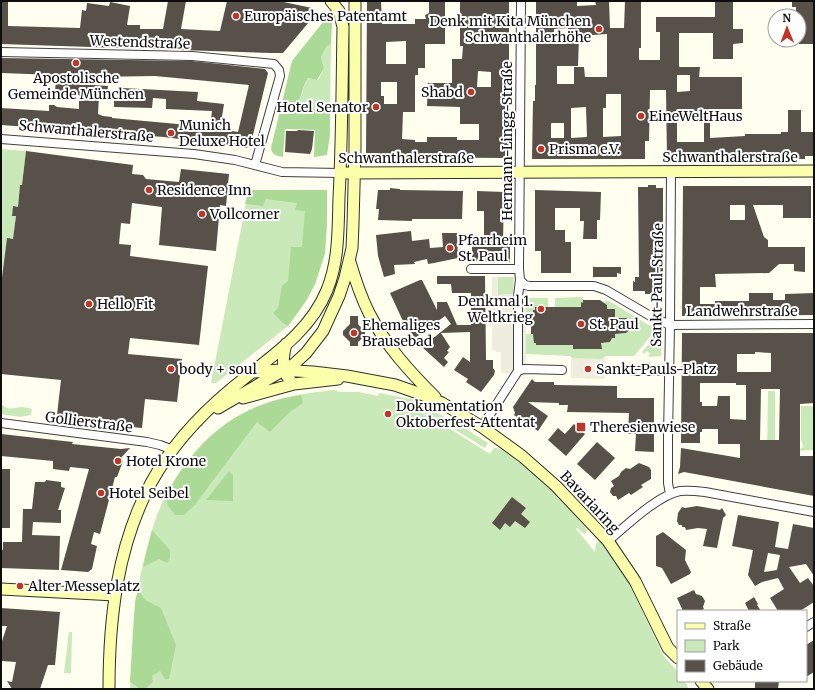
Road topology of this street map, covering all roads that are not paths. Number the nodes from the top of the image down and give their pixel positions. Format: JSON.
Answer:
{"nodes":[{"id":1,"x":331,"y":1,"type":"edge"},
{"id":2,"x":355,"y":1,"type":"edge"},
{"id":3,"x":521,"y":1,"type":"edge"},
{"id":4,"x":1,"y":52,"type":"edge"},
{"id":5,"x":1,"y":139,"type":"edge"},
{"id":6,"x":255,"y":165,"type":"junction"},
{"id":7,"x":814,"y":171,"type":"edge"},
{"id":8,"x":520,"y":172,"type":"junction"},
{"id":9,"x":671,"y":172,"type":"junction"},
{"id":10,"x":340,"y":173,"type":"junction"},
{"id":11,"x":354,"y":173,"type":"junction"},
{"id":12,"x":350,"y":261,"type":"junction"},
{"id":13,"x":471,"y":269,"type":"dead end"},
{"id":14,"x":519,"y":269,"type":"junction"},
{"id":15,"x":520,"y":280,"type":"junction"},
{"id":16,"x":814,"y":324,"type":"edge"},
{"id":17,"x":670,"y":325,"type":"junction"},
{"id":18,"x":286,"y":344,"type":"junction"},
{"id":19,"x":284,"y":370,"type":"junction"},
{"id":20,"x":562,"y":370,"type":"dead end"},
{"id":21,"x":518,"y":371,"type":"junction"},
{"id":22,"x":618,"y":371,"type":"dead end"},
{"id":23,"x":669,"y":371,"type":"junction"},
{"id":24,"x":254,"y":372,"type":"junction"},
{"id":25,"x":360,"y":378,"type":"junction"},
{"id":26,"x":294,"y":384,"type":"junction"},
{"id":27,"x":442,"y":403,"type":"junction"},
{"id":28,"x":217,"y":408,"type":"junction"},
{"id":29,"x":1,"y":424,"type":"edge"},
{"id":30,"x":196,"y":424,"type":"junction"},
{"id":31,"x":482,"y":427,"type":"junction"},
{"id":32,"x":173,"y":450,"type":"junction"},
{"id":33,"x":670,"y":494,"type":"junction"},
{"id":34,"x":814,"y":512,"type":"edge"},
{"id":35,"x":608,"y":541,"type":"junction"},
{"id":36,"x":1,"y":589,"type":"edge"},
{"id":37,"x":115,"y":594,"type":"junction"},
{"id":38,"x":677,"y":657,"type":"edge"},
{"id":39,"x":109,"y":689,"type":"edge"}],
"edges":[{"from":1,"to":10,"type":"main road"},
{"from":2,"to":11,"type":"main road","name":"Bavariaring"},
{"from":3,"to":8,"type":"street","name":"Hermann-Lingg-Straße"},
{"from":4,"to":6,"type":"street","name":"Westendstraße"},
{"from":5,"to":6,"type":"street","name":"Schwanthalerstraße"},
{"from":6,"to":10,"type":"street","name":"Schwanthalerstraße"},
{"from":7,"to":9,"type":"main road","name":"Schwanthalerstraße"},
{"from":8,"to":9,"type":"main road","name":"Schwanthalerstraße"},
{"from":8,"to":11,"type":"main road","name":"Schwanthalerstraße"},
{"from":8,"to":14,"type":"street","name":"Hermann-Lingg-Straße"},
{"from":9,"to":17,"type":"street","name":"Sankt-Paul-Straße"},
{"from":10,"to":11,"type":"main road","name":"Schwanthalerstraße"},
{"from":10,"to":18,"type":"main road"},
{"from":11,"to":12,"type":"main road","name":"Bavariaring"},
{"from":12,"to":19,"type":"main road"},
{"from":12,"to":27,"type":"main road","name":"Bavariaring"},
{"from":13,"to":14,"type":"street"},
{"from":14,"to":15,"type":"street","name":"Hermann-Lingg-Straße"},
{"from":15,"to":17,"type":"street"},
{"from":15,"to":21,"type":"street","name":"Hermann-Lingg-Straße"},
{"from":16,"to":17,"type":"street","name":"Landwehrstraße"},
{"from":17,"to":23,"type":"street","name":"Sankt-Paul-Straße"},
{"from":18,"to":19,"type":"main road"},
{"from":18,"to":24,"type":"main road"},
{"from":19,"to":24,"type":"main road","name":"Bavariaring"},
{"from":19,"to":25,"type":"main road","name":"Bavariaring"},
{"from":19,"to":26,"type":"main road"},
{"from":19,"to":28,"type":"main road"},
{"from":20,"to":21,"type":"street"},
{"from":21,"to":31,"type":"street"},
{"from":22,"to":23,"type":"street"},
{"from":23,"to":33,"type":"street","name":"Sankt-Paul-Straße"},
{"from":24,"to":30,"type":"main road"},
{"from":25,"to":26,"type":"main road","name":"Bavariaring"},
{"from":25,"to":27,"type":"main road","name":"Bavariaring"},
{"from":26,"to":28,"type":"main road","name":"Bavariaring"},
{"from":27,"to":31,"type":"main road","name":"Bavariaring"},
{"from":28,"to":30,"type":"main road"},
{"from":29,"to":32,"type":"street","name":"Gollierstraße"},
{"from":30,"to":32,"type":"main road"},
{"from":31,"to":35,"type":"main road","name":"Bavariaring"},
{"from":32,"to":37,"type":"main road"},
{"from":33,"to":34,"type":"street"},
{"from":33,"to":35,"type":"street"},
{"from":35,"to":38,"type":"main road","name":"Bavariaring"},
{"from":36,"to":37,"type":"main road"},
{"from":37,"to":39,"type":"main road"}]}
